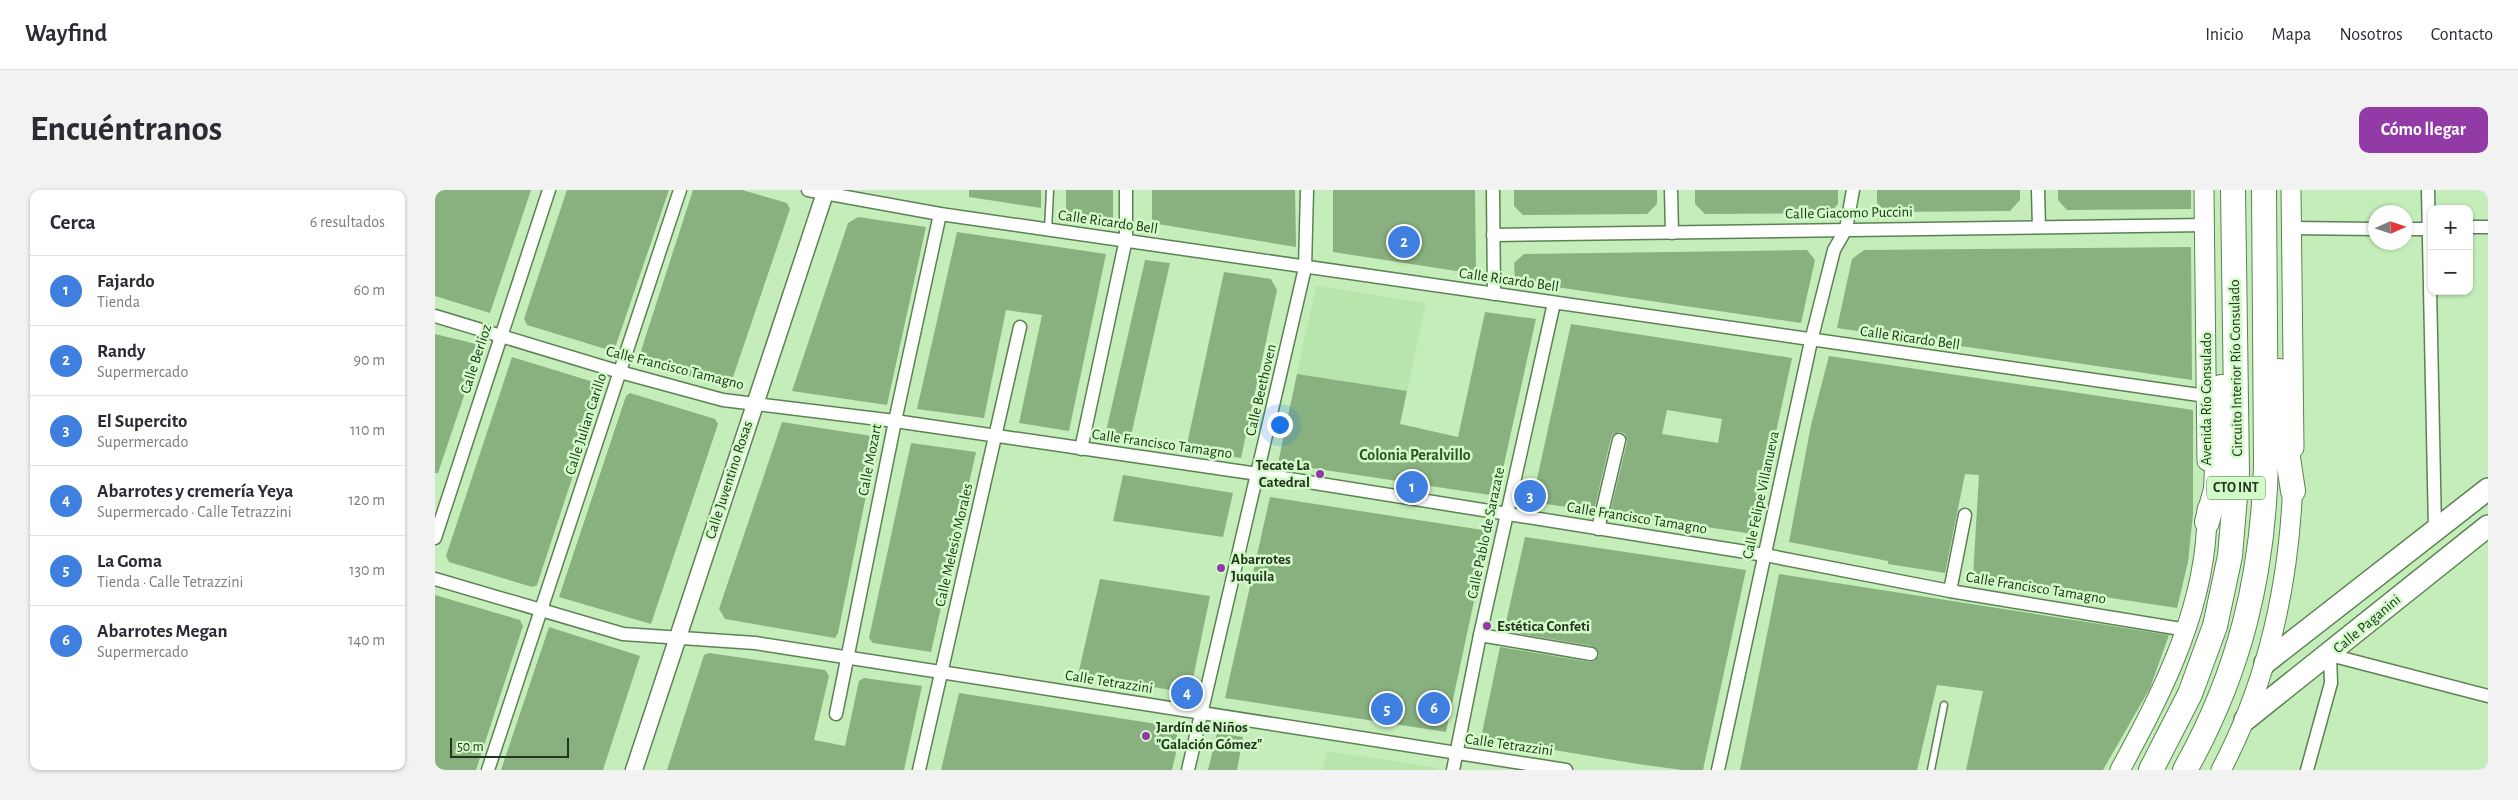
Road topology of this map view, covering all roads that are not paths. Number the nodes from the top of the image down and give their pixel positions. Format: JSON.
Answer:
{"nodes":[{"id":1,"x":549,"y":190,"type":"edge"},
{"id":2,"x":679,"y":190,"type":"edge"},
{"id":3,"x":809,"y":190,"type":"edge"},
{"id":4,"x":1050,"y":190,"type":"edge"},
{"id":5,"x":1126,"y":190,"type":"edge"},
{"id":6,"x":1307,"y":190,"type":"edge"},
{"id":7,"x":1493,"y":190,"type":"edge"},
{"id":8,"x":1671,"y":190,"type":"edge"},
{"id":9,"x":1853,"y":190,"type":"edge"},
{"id":10,"x":2038,"y":190,"type":"edge"},
{"id":11,"x":2204,"y":190,"type":"edge"},
{"id":12,"x":2233,"y":190,"type":"edge"},
{"id":13,"x":2264,"y":190,"type":"edge"},
{"id":14,"x":2291,"y":190,"type":"edge"},
{"id":15,"x":2428,"y":190,"type":"edge"},
{"id":16,"x":825,"y":192,"type":"edge"},
{"id":17,"x":2429,"y":205,"type":"edge"},
{"id":18,"x":940,"y":214,"type":"junction"},
{"id":19,"x":2205,"y":225,"type":"junction"},
{"id":20,"x":2039,"y":227,"type":"junction"},
{"id":21,"x":2473,"y":227,"type":"edge"},
{"id":22,"x":2488,"y":227,"type":"edge"},
{"id":23,"x":2292,"y":228,"type":"junction"},
{"id":24,"x":2368,"y":228,"type":"edge"},
{"id":25,"x":1846,"y":229,"type":"junction"},
{"id":26,"x":2413,"y":229,"type":"edge"},
{"id":27,"x":2428,"y":229,"type":"edge"},
{"id":28,"x":1048,"y":230,"type":"junction"},
{"id":29,"x":1672,"y":233,"type":"junction"},
{"id":30,"x":1493,"y":235,"type":"junction"},
{"id":31,"x":1127,"y":240,"type":"junction"},
{"id":32,"x":2430,"y":250,"type":"edge"},
{"id":33,"x":1305,"y":268,"type":"junction"},
{"id":34,"x":1493,"y":294,"type":"junction"},
{"id":35,"x":2264,"y":294,"type":"junction"},
{"id":36,"x":1554,"y":303,"type":"junction"},
{"id":37,"x":2235,"y":311,"type":"junction"},
{"id":38,"x":435,"y":316,"type":"edge"},
{"id":39,"x":1020,"y":327,"type":"dead end"},
{"id":40,"x":500,"y":335,"type":"junction"},
{"id":41,"x":1811,"y":341,"type":"junction"},
{"id":42,"x":620,"y":372,"type":"junction"},
{"id":43,"x":2206,"y":396,"type":"junction"},
{"id":44,"x":754,"y":404,"type":"junction"},
{"id":45,"x":895,"y":421,"type":"junction"},
{"id":46,"x":995,"y":435,"type":"junction"},
{"id":47,"x":1619,"y":440,"type":"dead end"},
{"id":48,"x":1081,"y":449,"type":"junction"},
{"id":49,"x":1258,"y":474,"type":"junction"},
{"id":50,"x":2488,"y":489,"type":"edge"},
{"id":51,"x":2293,"y":491,"type":"junction"},
{"id":52,"x":1507,"y":513,"type":"junction"},
{"id":53,"x":1965,"y":515,"type":"dead end"},
{"id":54,"x":2207,"y":522,"type":"junction"},
{"id":55,"x":2488,"y":526,"type":"edge"},
{"id":56,"x":1598,"y":529,"type":"junction"},
{"id":57,"x":2435,"y":530,"type":"junction"},
{"id":58,"x":435,"y":538,"type":"edge"},
{"id":59,"x":1765,"y":555,"type":"junction"},
{"id":60,"x":435,"y":579,"type":"edge"},
{"id":61,"x":1951,"y":591,"type":"junction"},
{"id":62,"x":542,"y":610,"type":"junction"},
{"id":63,"x":2187,"y":630,"type":"junction"},
{"id":64,"x":1481,"y":635,"type":"junction"},
{"id":65,"x":677,"y":637,"type":"junction"},
{"id":66,"x":1591,"y":654,"type":"dead end"},
{"id":67,"x":2330,"y":654,"type":"junction"},
{"id":68,"x":847,"y":656,"type":"junction"},
{"id":69,"x":2265,"y":663,"type":"junction"},
{"id":70,"x":942,"y":673,"type":"junction"},
{"id":71,"x":2488,"y":696,"type":"edge"},
{"id":72,"x":1944,"y":705,"type":"dead end"},
{"id":73,"x":1201,"y":712,"type":"junction"},
{"id":74,"x":836,"y":714,"type":"dead end"},
{"id":75,"x":2245,"y":720,"type":"junction"},
{"id":76,"x":1457,"y":754,"type":"junction"},
{"id":77,"x":2225,"y":769,"type":"edge"},
{"id":78,"x":487,"y":770,"type":"edge"},
{"id":79,"x":634,"y":770,"type":"edge"},
{"id":80,"x":919,"y":770,"type":"edge"},
{"id":81,"x":1189,"y":770,"type":"edge"},
{"id":82,"x":1453,"y":770,"type":"edge"},
{"id":83,"x":1565,"y":770,"type":"edge"},
{"id":84,"x":1718,"y":770,"type":"edge"},
{"id":85,"x":1931,"y":770,"type":"edge"},
{"id":86,"x":2120,"y":770,"type":"edge"},
{"id":87,"x":2151,"y":770,"type":"edge"},
{"id":88,"x":2185,"y":770,"type":"edge"},
{"id":89,"x":2307,"y":770,"type":"edge"}],
"edges":[{"from":1,"to":40,"type":"street","name":"Calle Berlioz"},
{"from":2,"to":42,"type":"street","name":"Calle Julian Carillo"},
{"from":3,"to":16,"type":"street","name":"Calle Ricardo Bell"},
{"from":4,"to":28,"type":"lane"},
{"from":5,"to":31,"type":"street"},
{"from":6,"to":33,"type":"street","name":"Calle Beethoven"},
{"from":7,"to":30,"type":"street"},
{"from":8,"to":29,"type":"street"},
{"from":9,"to":25,"type":"street","name":"Calle Felipe Villanueva"},
{"from":10,"to":20,"type":"street"},
{"from":11,"to":19,"type":"main road","name":"Avenida Río Consulado","number":"CTO INT"},
{"from":12,"to":37,"type":"highway","name":"Circuito Interior Río Consulado","number":"CTO INT"},
{"from":13,"to":35,"type":"highway","name":"Circuito Interior Río Consulado","number":"CTO INT"},
{"from":14,"to":23,"type":"main road"},
{"from":15,"to":17,"type":"street"},
{"from":16,"to":18,"type":"street","name":"Calle Ricardo Bell"},
{"from":16,"to":44,"type":"street","name":"Calle Juventino Rosas"},
{"from":18,"to":28,"type":"street","name":"Calle Ricardo Bell"},
{"from":18,"to":45,"type":"street","name":"Calle Mozart"},
{"from":19,"to":20,"type":"street","name":"Calle Giacomo Puccini"},
{"from":19,"to":43,"type":"main road","name":"Avenida Río Consulado","number":"CTO INT"},
{"from":20,"to":25,"type":"street","name":"Calle Giacomo Puccini"},
{"from":21,"to":22,"type":"street"},
{"from":23,"to":24,"type":"street"},
{"from":23,"to":51,"type":"main road"},
{"from":25,"to":29,"type":"street","name":"Calle Giacomo Puccini"},
{"from":25,"to":41,"type":"street","name":"Calle Felipe Villanueva"},
{"from":26,"to":27,"type":"street"},
{"from":28,"to":31,"type":"street","name":"Calle Ricardo Bell"},
{"from":29,"to":30,"type":"street","name":"Calle Giacomo Puccini"},
{"from":30,"to":34,"type":"street"},
{"from":31,"to":33,"type":"street","name":"Calle Ricardo Bell"},
{"from":31,"to":48,"type":"street"},
{"from":32,"to":57,"type":"street"},
{"from":33,"to":34,"type":"street","name":"Calle Ricardo Bell"},
{"from":33,"to":49,"type":"street","name":"Calle Beethoven"},
{"from":34,"to":36,"type":"street","name":"Calle Ricardo Bell"},
{"from":35,"to":51,"type":"highway"},
{"from":35,"to":88,"type":"highway","name":"Circuito Interior Río Consulado","number":"CTO INT"},
{"from":36,"to":41,"type":"street","name":"Calle Ricardo Bell"},
{"from":36,"to":52,"type":"street","name":"Calle Pablo de Sarazate"},
{"from":37,"to":54,"type":"highway"},
{"from":37,"to":87,"type":"highway","name":"Circuito Interior Río Consulado","number":"CTO INT"},
{"from":38,"to":40,"type":"street","name":"Calle Francisco Tamagno"},
{"from":39,"to":46,"type":"street","name":"Calle Melesio Morales"},
{"from":40,"to":42,"type":"street","name":"Calle Francisco Tamagno"},
{"from":40,"to":58,"type":"street","name":"Calle Berlioz"},
{"from":41,"to":43,"type":"street","name":"Calle Ricardo Bell"},
{"from":41,"to":59,"type":"street","name":"Calle Felipe Villanueva"},
{"from":42,"to":44,"type":"street","name":"Calle Francisco Tamagno"},
{"from":42,"to":62,"type":"street","name":"Calle Julian Carillo"},
{"from":43,"to":54,"type":"main road","name":"Avenida Río Consulado","number":"CTO INT"},
{"from":44,"to":45,"type":"street","name":"Calle Francisco Tamagno"},
{"from":44,"to":65,"type":"street","name":"Calle Juventino Rosas"},
{"from":45,"to":46,"type":"street","name":"Calle Francisco Tamagno"},
{"from":45,"to":68,"type":"street","name":"Calle Mozart"},
{"from":46,"to":48,"type":"street","name":"Calle Francisco Tamagno"},
{"from":46,"to":70,"type":"street","name":"Calle Melesio Morales"},
{"from":47,"to":56,"type":"street"},
{"from":48,"to":49,"type":"street","name":"Calle Francisco Tamagno"},
{"from":49,"to":52,"type":"street","name":"Calle Francisco Tamagno"},
{"from":49,"to":73,"type":"street","name":"Calle Beethoven"},
{"from":50,"to":57,"type":"main road","name":"Calle Paganini"},
{"from":51,"to":69,"type":"main road"},
{"from":52,"to":56,"type":"street","name":"Calle Francisco Tamagno"},
{"from":52,"to":64,"type":"street","name":"Calle Pablo de Sarazate"},
{"from":53,"to":61,"type":"street"},
{"from":54,"to":63,"type":"main road","name":"Avenida Río Consulado","number":"CTO INT"},
{"from":55,"to":67,"type":"main road","name":"Calle Paganini"},
{"from":56,"to":59,"type":"street","name":"Calle Francisco Tamagno"},
{"from":57,"to":69,"type":"main road","name":"Calle Paganini"},
{"from":59,"to":61,"type":"street","name":"Calle Francisco Tamagno"},
{"from":59,"to":84,"type":"street","name":"Calle Felipe Villanueva"},
{"from":60,"to":62,"type":"street","name":"Calle Tetrazzini"},
{"from":61,"to":63,"type":"street","name":"Calle Francisco Tamagno"},
{"from":62,"to":65,"type":"street","name":"Calle Tetrazzini"},
{"from":62,"to":78,"type":"street","name":"Calle Julian Carillo"},
{"from":63,"to":86,"type":"main road","name":"Avenida Río Consulado","number":"CTO INT"},
{"from":64,"to":66,"type":"street"},
{"from":64,"to":76,"type":"street","name":"Calle Pablo de Sarazate"},
{"from":65,"to":68,"type":"street","name":"Calle Tetrazzini"},
{"from":65,"to":79,"type":"street","name":"Calle Juventino Rosas"},
{"from":67,"to":71,"type":"street"},
{"from":67,"to":75,"type":"main road","name":"Calle Paganini"},
{"from":67,"to":89,"type":"street"},
{"from":68,"to":70,"type":"street","name":"Calle Tetrazzini"},
{"from":68,"to":74,"type":"street","name":"Calle Mozart"},
{"from":69,"to":75,"type":"main road"},
{"from":70,"to":73,"type":"street","name":"Calle Tetrazzini"},
{"from":70,"to":80,"type":"street","name":"Calle Melesio Morales"},
{"from":72,"to":85,"type":"lane"},
{"from":73,"to":76,"type":"street","name":"Calle Tetrazzini"},
{"from":73,"to":81,"type":"street","name":"Calle Beethoven"},
{"from":75,"to":77,"type":"main road"},
{"from":76,"to":82,"type":"street","name":"Calle Pablo de Sarazate"},
{"from":76,"to":83,"type":"street","name":"Calle Tetrazzini"}]}
